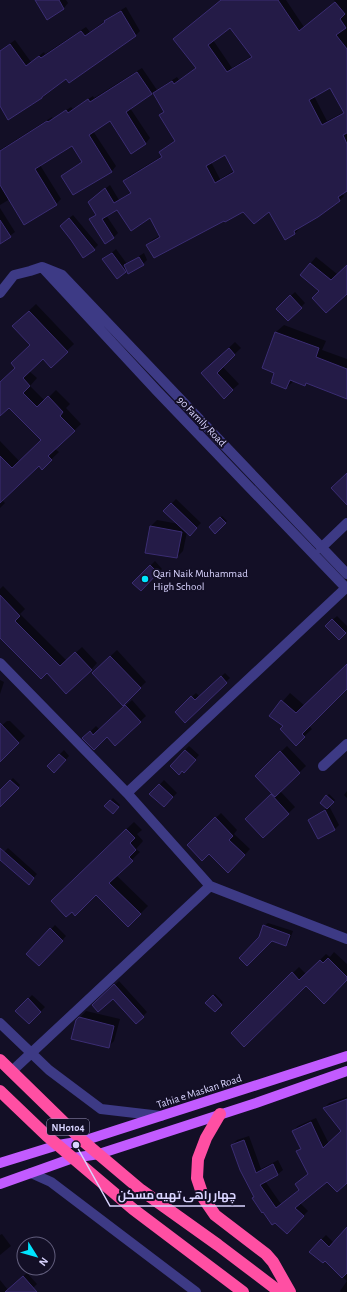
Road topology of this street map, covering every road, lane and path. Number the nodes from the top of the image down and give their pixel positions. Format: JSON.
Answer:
{"nodes":[{"id":1,"x":42,"y":267,"type":"junction"},
{"id":2,"x":0,"y":293,"type":"edge"},
{"id":3,"x":347,"y":523,"type":"edge"},
{"id":4,"x":322,"y":548,"type":"junction"},
{"id":5,"x":347,"y":574,"type":"edge"},
{"id":6,"x":347,"y":588,"type":"edge"},
{"id":7,"x":0,"y":663,"type":"edge"},
{"id":8,"x":347,"y":744,"type":"edge"},
{"id":9,"x":323,"y":766,"type":"dead end"},
{"id":10,"x":127,"y":793,"type":"junction"},
{"id":11,"x":210,"y":886,"type":"junction"},
{"id":12,"x":347,"y":939,"type":"edge"},
{"id":13,"x":0,"y":1023,"type":"edge"},
{"id":14,"x":31,"y":1053,"type":"junction"},
{"id":15,"x":347,"y":1056,"type":"edge"},
{"id":16,"x":0,"y":1060,"type":"edge"},
{"id":17,"x":12,"y":1071,"type":"junction"},
{"id":18,"x":347,"y":1071,"type":"edge"},
{"id":19,"x":0,"y":1091,"type":"edge"},
{"id":20,"x":220,"y":1114,"type":"junction"},
{"id":21,"x":161,"y":1116,"type":"junction"},
{"id":22,"x":83,"y":1141,"type":"junction"},
{"id":23,"x":58,"y":1145,"type":"junction"},
{"id":24,"x":99,"y":1154,"type":"junction"},
{"id":25,"x":73,"y":1158,"type":"junction"},
{"id":26,"x":0,"y":1163,"type":"edge"},
{"id":27,"x":31,"y":1173,"type":"junction"},
{"id":28,"x":0,"y":1184,"type":"edge"},
{"id":29,"x":196,"y":1292,"type":"edge"},
{"id":30,"x":243,"y":1292,"type":"edge"},
{"id":31,"x":280,"y":1292,"type":"edge"},
{"id":32,"x":290,"y":1292,"type":"edge"}],
"edges":[{"from":1,"to":2,"type":"street"},
{"from":1,"to":4,"type":"street","name":"90 Family Road"},
{"from":1,"to":6,"type":"street","name":"90 Family Road"},
{"from":3,"to":4,"type":"street"},
{"from":4,"to":5,"type":"street","name":"90 Family Road"},
{"from":6,"to":10,"type":"street"},
{"from":7,"to":10,"type":"street"},
{"from":8,"to":9,"type":"street"},
{"from":10,"to":11,"type":"street"},
{"from":11,"to":12,"type":"street"},
{"from":11,"to":14,"type":"street"},
{"from":13,"to":14,"type":"street"},
{"from":14,"to":17,"type":"street"},
{"from":14,"to":21,"type":"street"},
{"from":15,"to":21,"type":"main road","name":"Tahia e Maskan Road"},
{"from":16,"to":17,"type":"highway","number":"NH0104"},
{"from":17,"to":22,"type":"highway","number":"NH0104"},
{"from":18,"to":20,"type":"main road"},
{"from":19,"to":23,"type":"highway","number":"NH0104"},
{"from":20,"to":24,"type":"main road"},
{"from":20,"to":32,"type":"highway"},
{"from":21,"to":22,"type":"main road","name":"Tahia e Maskan Road"},
{"from":22,"to":23,"type":"main road","name":"Tahia e Maskan Road"},
{"from":22,"to":24,"type":"highway","number":"NH0104"},
{"from":23,"to":25,"type":"highway","number":"NH0104"},
{"from":23,"to":26,"type":"main road","name":"Tahia e Maskan Road"},
{"from":24,"to":25,"type":"main road"},
{"from":24,"to":31,"type":"highway","number":"NH0104"},
{"from":25,"to":27,"type":"main road"},
{"from":25,"to":30,"type":"highway","number":"NH0104"},
{"from":27,"to":28,"type":"main road"},
{"from":27,"to":29,"type":"street"}]}
